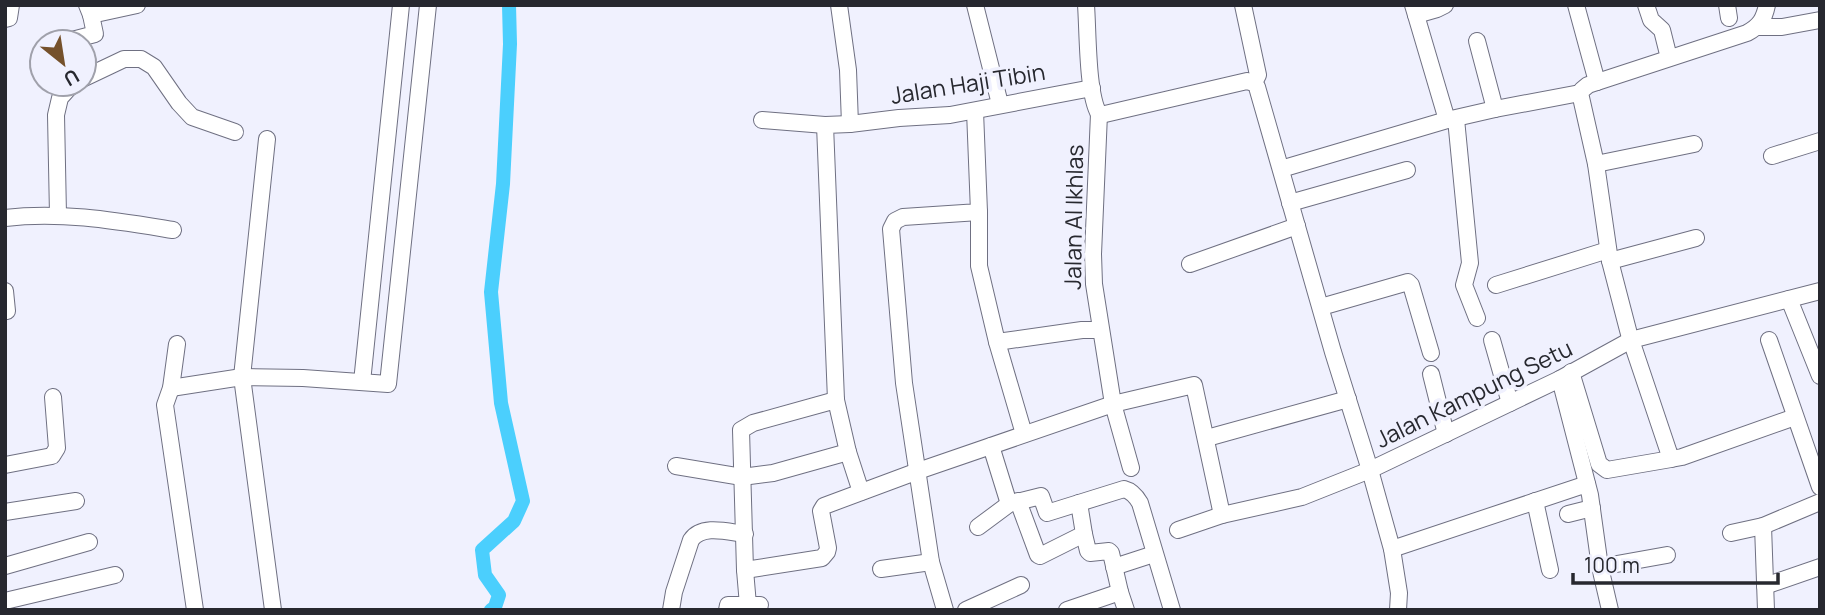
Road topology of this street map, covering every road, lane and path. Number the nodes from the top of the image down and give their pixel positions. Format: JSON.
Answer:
{"nodes":[{"id":1,"x":11,"y":5,"type":"edge"},
{"id":2,"x":137,"y":5,"type":"edge"},
{"id":3,"x":401,"y":5,"type":"edge"},
{"id":4,"x":428,"y":5,"type":"edge"},
{"id":5,"x":839,"y":5,"type":"edge"},
{"id":6,"x":975,"y":5,"type":"edge"},
{"id":7,"x":1086,"y":5,"type":"edge"},
{"id":8,"x":1243,"y":5,"type":"edge"},
{"id":9,"x":1445,"y":5,"type":"edge"},
{"id":10,"x":1576,"y":5,"type":"edge"},
{"id":11,"x":1646,"y":5,"type":"edge"},
{"id":12,"x":1767,"y":5,"type":"edge"},
{"id":13,"x":89,"y":10,"type":"edge"},
{"id":14,"x":1415,"y":10,"type":"edge"},
{"id":15,"x":5,"y":19,"type":"edge"},
{"id":16,"x":1820,"y":20,"type":"edge"},
{"id":17,"x":1757,"y":27,"type":"junction"},
{"id":18,"x":94,"y":28,"type":"edge"},
{"id":19,"x":1476,"y":41,"type":"dead end"},
{"id":20,"x":1669,"y":58,"type":"junction"},
{"id":21,"x":98,"y":71,"type":"edge"},
{"id":22,"x":1597,"y":82,"type":"junction"},
{"id":23,"x":1254,"y":83,"type":"junction"},
{"id":24,"x":1092,"y":88,"type":"junction"},
{"id":25,"x":1580,"y":93,"type":"junction"},
{"id":26,"x":60,"y":98,"type":"edge"},
{"id":27,"x":1000,"y":104,"type":"junction"},
{"id":28,"x":1495,"y":109,"type":"junction"},
{"id":29,"x":975,"y":111,"type":"junction"},
{"id":30,"x":1099,"y":114,"type":"junction"},
{"id":31,"x":762,"y":120,"type":"dead end"},
{"id":32,"x":1452,"y":120,"type":"junction"},
{"id":33,"x":850,"y":124,"type":"junction"},
{"id":34,"x":825,"y":125,"type":"junction"},
{"id":35,"x":235,"y":132,"type":"dead end"},
{"id":36,"x":267,"y":139,"type":"dead end"},
{"id":37,"x":1820,"y":141,"type":"edge"},
{"id":38,"x":1694,"y":144,"type":"dead end"},
{"id":39,"x":1772,"y":156,"type":"dead end"},
{"id":40,"x":1596,"y":164,"type":"junction"},
{"id":41,"x":1280,"y":169,"type":"junction"},
{"id":42,"x":1407,"y":170,"type":"dead end"},
{"id":43,"x":1290,"y":203,"type":"junction"},
{"id":44,"x":979,"y":212,"type":"junction"},
{"id":45,"x":58,"y":215,"type":"junction"},
{"id":46,"x":5,"y":218,"type":"edge"},
{"id":47,"x":1297,"y":226,"type":"junction"},
{"id":48,"x":173,"y":230,"type":"dead end"},
{"id":49,"x":1696,"y":238,"type":"dead end"},
{"id":50,"x":1609,"y":256,"type":"junction"},
{"id":51,"x":1190,"y":264,"type":"dead end"},
{"id":52,"x":1496,"y":285,"type":"dead end"},
{"id":53,"x":5,"y":291,"type":"edge"},
{"id":54,"x":1820,"y":291,"type":"edge"},
{"id":55,"x":1789,"y":299,"type":"junction"},
{"id":56,"x":1321,"y":307,"type":"junction"},
{"id":57,"x":7,"y":311,"type":"dead end"},
{"id":58,"x":1477,"y":318,"type":"dead end"},
{"id":59,"x":1100,"y":330,"type":"junction"},
{"id":60,"x":1492,"y":340,"type":"dead end"},
{"id":61,"x":1631,"y":340,"type":"junction"},
{"id":62,"x":1769,"y":340,"type":"dead end"},
{"id":63,"x":997,"y":342,"type":"junction"},
{"id":64,"x":177,"y":344,"type":"dead end"},
{"id":65,"x":1431,"y":353,"type":"dead end"},
{"id":66,"x":1431,"y":374,"type":"dead end"},
{"id":67,"x":1566,"y":376,"type":"junction"},
{"id":68,"x":1820,"y":376,"type":"edge"},
{"id":69,"x":242,"y":377,"type":"junction"},
{"id":70,"x":362,"y":383,"type":"junction"},
{"id":71,"x":171,"y":388,"type":"junction"},
{"id":72,"x":53,"y":397,"type":"dead end"},
{"id":73,"x":1348,"y":399,"type":"junction"},
{"id":74,"x":836,"y":400,"type":"junction"},
{"id":75,"x":1510,"y":403,"type":"junction"},
{"id":76,"x":1113,"y":404,"type":"junction"},
{"id":77,"x":1796,"y":417,"type":"junction"},
{"id":78,"x":1446,"y":434,"type":"junction"},
{"id":79,"x":1024,"y":435,"type":"junction"},
{"id":80,"x":1207,"y":438,"type":"junction"},
{"id":81,"x":991,"y":446,"type":"junction"},
{"id":82,"x":848,"y":452,"type":"junction"},
{"id":83,"x":1671,"y":459,"type":"junction"},
{"id":84,"x":5,"y":465,"type":"edge"},
{"id":85,"x":676,"y":466,"type":"dead end"},
{"id":86,"x":1131,"y":468,"type":"dead end"},
{"id":87,"x":918,"y":471,"type":"junction"},
{"id":88,"x":1370,"y":471,"type":"junction"},
{"id":89,"x":742,"y":477,"type":"junction"},
{"id":90,"x":1587,"y":484,"type":"junction"},
{"id":91,"x":1820,"y":487,"type":"edge"},
{"id":92,"x":861,"y":492,"type":"junction"},
{"id":93,"x":76,"y":501,"type":"dead end"},
{"id":94,"x":1535,"y":501,"type":"junction"},
{"id":95,"x":1820,"y":502,"type":"edge"},
{"id":96,"x":1014,"y":503,"type":"junction"},
{"id":97,"x":1079,"y":503,"type":"junction"},
{"id":98,"x":1592,"y":508,"type":"junction"},
{"id":99,"x":5,"y":512,"type":"edge"},
{"id":100,"x":1568,"y":514,"type":"dead end"},
{"id":101,"x":1222,"y":515,"type":"junction"},
{"id":102,"x":1763,"y":526,"type":"junction"},
{"id":103,"x":978,"y":527,"type":"dead end"},
{"id":104,"x":1178,"y":530,"type":"dead end"},
{"id":105,"x":1731,"y":533,"type":"dead end"},
{"id":106,"x":745,"y":534,"type":"junction"},
{"id":107,"x":1084,"y":534,"type":"junction"},
{"id":108,"x":89,"y":542,"type":"dead end"},
{"id":109,"x":1392,"y":549,"type":"junction"},
{"id":110,"x":1154,"y":554,"type":"junction"},
{"id":111,"x":1667,"y":555,"type":"dead end"},
{"id":112,"x":931,"y":562,"type":"junction"},
{"id":113,"x":5,"y":566,"type":"edge"},
{"id":114,"x":1115,"y":567,"type":"junction"},
{"id":115,"x":1600,"y":567,"type":"junction"},
{"id":116,"x":1820,"y":567,"type":"edge"},
{"id":117,"x":881,"y":569,"type":"dead end"},
{"id":118,"x":745,"y":570,"type":"junction"},
{"id":119,"x":1550,"y":570,"type":"dead end"},
{"id":120,"x":115,"y":575,"type":"dead end"},
{"id":121,"x":1021,"y":585,"type":"dead end"},
{"id":122,"x":1765,"y":586,"type":"junction"},
{"id":123,"x":1120,"y":592,"type":"junction"},
{"id":124,"x":5,"y":602,"type":"edge"},
{"id":125,"x":8,"y":610,"type":"edge"},
{"id":126,"x":195,"y":610,"type":"edge"},
{"id":127,"x":273,"y":610,"type":"edge"},
{"id":128,"x":671,"y":610,"type":"edge"},
{"id":129,"x":727,"y":610,"type":"edge"},
{"id":130,"x":945,"y":610,"type":"edge"},
{"id":131,"x":966,"y":610,"type":"edge"},
{"id":132,"x":1067,"y":610,"type":"edge"},
{"id":133,"x":1126,"y":610,"type":"edge"},
{"id":134,"x":1172,"y":610,"type":"edge"},
{"id":135,"x":1398,"y":610,"type":"edge"},
{"id":136,"x":1610,"y":610,"type":"edge"},
{"id":137,"x":1766,"y":610,"type":"edge"}],
"edges":[{"from":1,"to":15,"type":"street"},
{"from":2,"to":13,"type":"street"},
{"from":3,"to":70,"type":"street"},
{"from":4,"to":70,"type":"street"},
{"from":5,"to":33,"type":"street"},
{"from":6,"to":27,"type":"street"},
{"from":7,"to":24,"type":"street"},
{"from":8,"to":23,"type":"street","name":"Jalan Kampung Setu"},
{"from":9,"to":14,"type":"street"},
{"from":10,"to":22,"type":"street"},
{"from":11,"to":20,"type":"street"},
{"from":12,"to":17,"type":"street"},
{"from":13,"to":18,"type":"street"},
{"from":14,"to":32,"type":"street"},
{"from":16,"to":17,"type":"street"},
{"from":17,"to":20,"type":"street"},
{"from":19,"to":28,"type":"street"},
{"from":20,"to":22,"type":"street"},
{"from":21,"to":35,"type":"street"},
{"from":22,"to":25,"type":"street"},
{"from":23,"to":30,"type":"street"},
{"from":23,"to":41,"type":"street","name":"Jalan Kampung Setu"},
{"from":24,"to":27,"type":"street","name":"Jalan Haji Tibin"},
{"from":24,"to":30,"type":"street"},
{"from":25,"to":28,"type":"street"},
{"from":25,"to":40,"type":"street"},
{"from":26,"to":45,"type":"street"},
{"from":27,"to":29,"type":"street","name":"Jalan Haji Tibin"},
{"from":28,"to":32,"type":"street"},
{"from":29,"to":33,"type":"street","name":"Jalan Haji Tibin"},
{"from":29,"to":44,"type":"street"},
{"from":30,"to":59,"type":"street","name":"Jalan Al Ikhlas"},
{"from":31,"to":34,"type":"street","name":"Jalan Haji Tibin"},
{"from":32,"to":41,"type":"street"},
{"from":32,"to":58,"type":"street"},
{"from":33,"to":34,"type":"street","name":"Jalan Haji Tibin"},
{"from":34,"to":74,"type":"street"},
{"from":36,"to":69,"type":"street"},
{"from":37,"to":39,"type":"street"},
{"from":38,"to":40,"type":"street"},
{"from":40,"to":50,"type":"street"},
{"from":41,"to":43,"type":"street","name":"Jalan Kampung Setu"},
{"from":42,"to":43,"type":"street"},
{"from":43,"to":47,"type":"street","name":"Jalan Kampung Setu"},
{"from":44,"to":63,"type":"street"},
{"from":44,"to":87,"type":"street"},
{"from":45,"to":46,"type":"street"},
{"from":45,"to":48,"type":"street"},
{"from":47,"to":51,"type":"street"},
{"from":47,"to":56,"type":"street","name":"Jalan Kampung Setu"},
{"from":49,"to":50,"type":"street"},
{"from":50,"to":52,"type":"street"},
{"from":50,"to":61,"type":"street"},
{"from":53,"to":57,"type":"street"},
{"from":54,"to":55,"type":"street","name":"Jalan Kampung Setu"},
{"from":55,"to":61,"type":"street","name":"Jalan Kampung Setu"},
{"from":55,"to":68,"type":"street"},
{"from":56,"to":65,"type":"street"},
{"from":56,"to":73,"type":"street","name":"Jalan Kampung Setu"},
{"from":59,"to":63,"type":"street"},
{"from":59,"to":76,"type":"street","name":"Jalan Al Ikhlas"},
{"from":60,"to":75,"type":"street"},
{"from":61,"to":67,"type":"street","name":"Jalan Kampung Setu"},
{"from":61,"to":83,"type":"street"},
{"from":62,"to":77,"type":"street"},
{"from":63,"to":79,"type":"street"},
{"from":64,"to":71,"type":"street"},
{"from":66,"to":78,"type":"street"},
{"from":67,"to":75,"type":"street","name":"Jalan Kampung Setu"},
{"from":67,"to":83,"type":"street"},
{"from":67,"to":90,"type":"street"},
{"from":69,"to":70,"type":"street"},
{"from":69,"to":71,"type":"street"},
{"from":69,"to":127,"type":"street"},
{"from":71,"to":126,"type":"street"},
{"from":72,"to":84,"type":"street"},
{"from":73,"to":80,"type":"street"},
{"from":73,"to":88,"type":"street","name":"Jalan Kampung Setu"},
{"from":74,"to":82,"type":"street"},
{"from":74,"to":89,"type":"street"},
{"from":75,"to":78,"type":"street","name":"Jalan Kampung Setu"},
{"from":76,"to":79,"type":"street"},
{"from":76,"to":80,"type":"street"},
{"from":76,"to":86,"type":"street","name":"Jalan Al Ikhlas"},
{"from":77,"to":83,"type":"street"},
{"from":77,"to":91,"type":"street"},
{"from":78,"to":88,"type":"street","name":"Jalan Kampung Setu"},
{"from":79,"to":81,"type":"street"},
{"from":80,"to":101,"type":"street"},
{"from":81,"to":87,"type":"street"},
{"from":81,"to":96,"type":"street"},
{"from":82,"to":89,"type":"street"},
{"from":82,"to":92,"type":"street"},
{"from":85,"to":89,"type":"street"},
{"from":87,"to":92,"type":"street"},
{"from":87,"to":112,"type":"street"},
{"from":88,"to":101,"type":"street"},
{"from":88,"to":109,"type":"street"},
{"from":89,"to":106,"type":"street"},
{"from":90,"to":94,"type":"street"},
{"from":90,"to":98,"type":"street"},
{"from":92,"to":118,"type":"street"},
{"from":93,"to":99,"type":"street"},
{"from":94,"to":109,"type":"street"},
{"from":94,"to":119,"type":"street"},
{"from":95,"to":102,"type":"street"},
{"from":96,"to":97,"type":"street"},
{"from":96,"to":103,"type":"street"},
{"from":96,"to":107,"type":"street"},
{"from":97,"to":107,"type":"street"},
{"from":97,"to":110,"type":"street"},
{"from":98,"to":100,"type":"street"},
{"from":98,"to":115,"type":"street"},
{"from":101,"to":104,"type":"street"},
{"from":102,"to":105,"type":"street"},
{"from":102,"to":122,"type":"street"},
{"from":106,"to":118,"type":"street"},
{"from":106,"to":128,"type":"street"},
{"from":107,"to":114,"type":"street"},
{"from":108,"to":113,"type":"street"},
{"from":109,"to":135,"type":"street"},
{"from":110,"to":114,"type":"street"},
{"from":110,"to":134,"type":"street"},
{"from":111,"to":115,"type":"street"},
{"from":112,"to":117,"type":"street"},
{"from":112,"to":130,"type":"street"},
{"from":114,"to":123,"type":"street"},
{"from":115,"to":136,"type":"street"},
{"from":116,"to":122,"type":"street"},
{"from":118,"to":129,"type":"street"},
{"from":120,"to":124,"type":"street"},
{"from":121,"to":131,"type":"street"},
{"from":122,"to":137,"type":"street"},
{"from":123,"to":132,"type":"street"},
{"from":123,"to":133,"type":"street"},
{"from":124,"to":125,"type":"street"}]}
